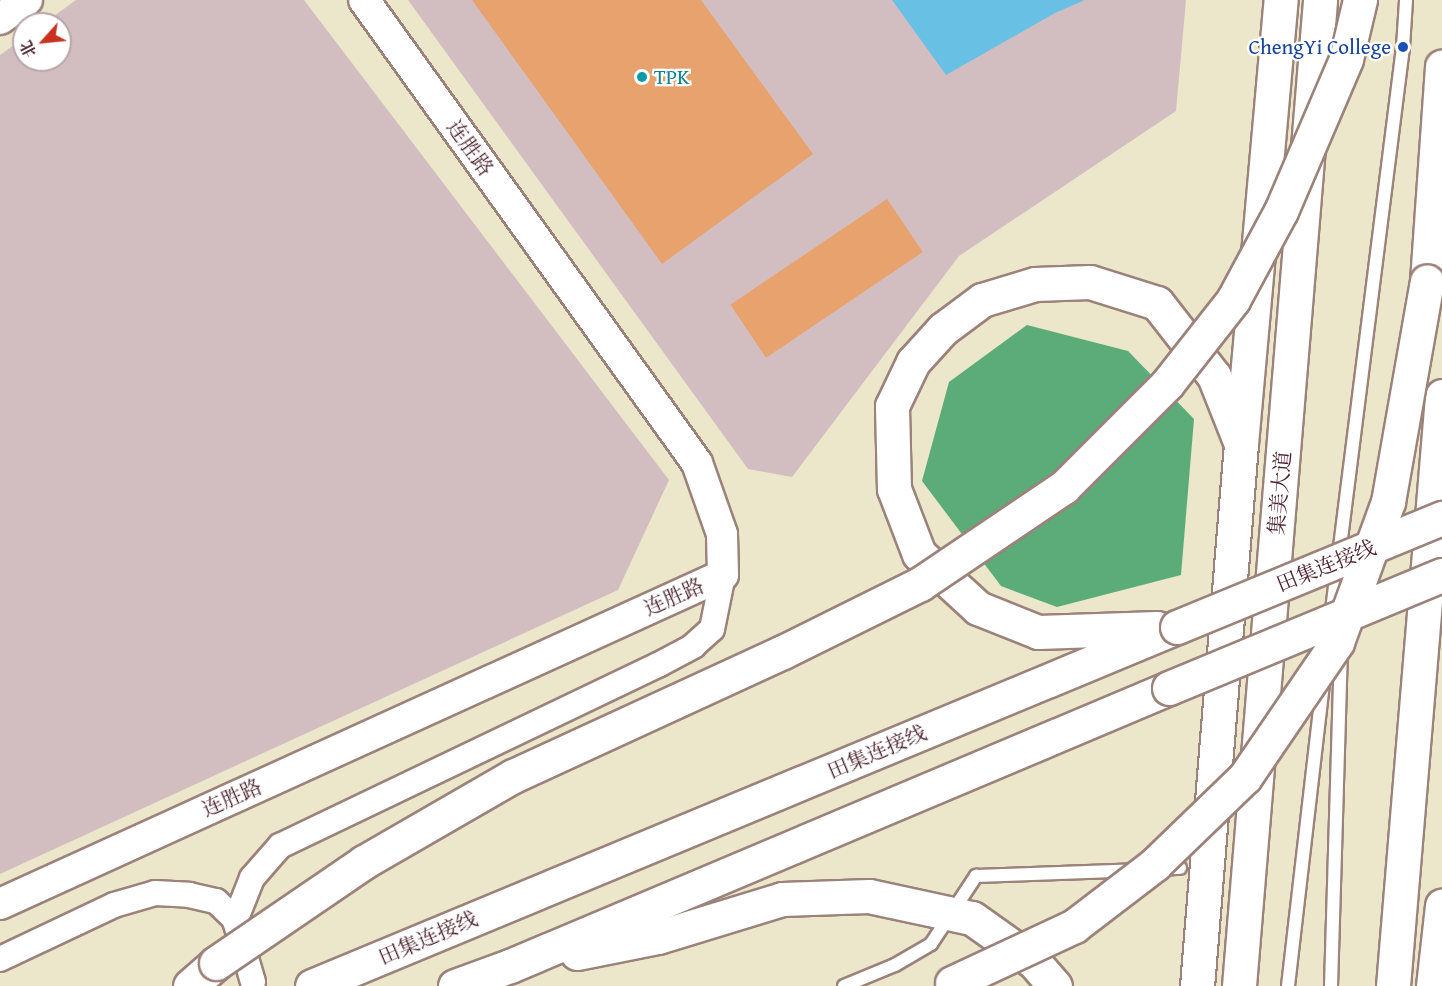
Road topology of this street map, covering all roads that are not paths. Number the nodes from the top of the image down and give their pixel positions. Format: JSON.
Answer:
{"nodes":[{"id":1,"x":27,"y":0,"type":"edge"},
{"id":2,"x":364,"y":0,"type":"edge"},
{"id":3,"x":1281,"y":0,"type":"edge"},
{"id":4,"x":1320,"y":0,"type":"edge"},
{"id":5,"x":1360,"y":0,"type":"edge"},
{"id":6,"x":1406,"y":0,"type":"edge"},
{"id":7,"x":0,"y":19,"type":"edge"},
{"id":8,"x":1442,"y":67,"type":"edge"},
{"id":9,"x":1442,"y":396,"type":"edge"},
{"id":10,"x":1241,"y":444,"type":"junction"},
{"id":11,"x":1351,"y":462,"type":"junction"},
{"id":12,"x":1442,"y":518,"type":"edge"},
{"id":13,"x":723,"y":575,"type":"junction"},
{"id":14,"x":1442,"y":575,"type":"edge"},
{"id":15,"x":1177,"y":627,"type":"junction"},
{"id":16,"x":1180,"y":868,"type":"dead end"},
{"id":17,"x":0,"y":904,"type":"edge"},
{"id":18,"x":1442,"y":906,"type":"edge"},
{"id":19,"x":236,"y":920,"type":"junction"},
{"id":20,"x":0,"y":959,"type":"edge"},
{"id":21,"x":510,"y":966,"type":"junction"},
{"id":22,"x":253,"y":982,"type":"dead end"},
{"id":23,"x":190,"y":986,"type":"edge"},
{"id":24,"x":312,"y":986,"type":"edge"},
{"id":25,"x":455,"y":986,"type":"edge"},
{"id":26,"x":844,"y":986,"type":"edge"},
{"id":27,"x":943,"y":986,"type":"edge"},
{"id":28,"x":1055,"y":986,"type":"edge"},
{"id":29,"x":1197,"y":986,"type":"edge"},
{"id":30,"x":1239,"y":986,"type":"edge"},
{"id":31,"x":1288,"y":986,"type":"edge"},
{"id":32,"x":1331,"y":986,"type":"edge"},
{"id":33,"x":1393,"y":986,"type":"edge"},
{"id":34,"x":1433,"y":986,"type":"edge"}],
"edges":[{"from":1,"to":7,"type":"street"},
{"from":2,"to":13,"type":"street","name":"连胜路"},
{"from":3,"to":10,"type":"main road"},
{"from":4,"to":30,"type":"main road","name":"集美大道"},
{"from":5,"to":23,"type":"main road","bridge":true},
{"from":6,"to":11,"type":"lane"},
{"from":8,"to":27,"type":"main road","bridge":true},
{"from":9,"to":33,"type":"main road"},
{"from":10,"to":15,"type":"main road"},
{"from":10,"to":29,"type":"main road"},
{"from":11,"to":31,"type":"lane"},
{"from":11,"to":32,"type":"lane"},
{"from":12,"to":15,"type":"main road","name":"田集连接线","bridge":true},
{"from":13,"to":17,"type":"street","name":"连胜路"},
{"from":13,"to":19,"type":"street"},
{"from":14,"to":21,"type":"main road","bridge":true},
{"from":15,"to":24,"type":"main road","name":"田集连接线"},
{"from":16,"to":26,"type":"lane"},
{"from":18,"to":34,"type":"main road"},
{"from":19,"to":20,"type":"street"},
{"from":19,"to":22,"type":"street"},
{"from":21,"to":25,"type":"main road"},
{"from":21,"to":28,"type":"main road"}]}
